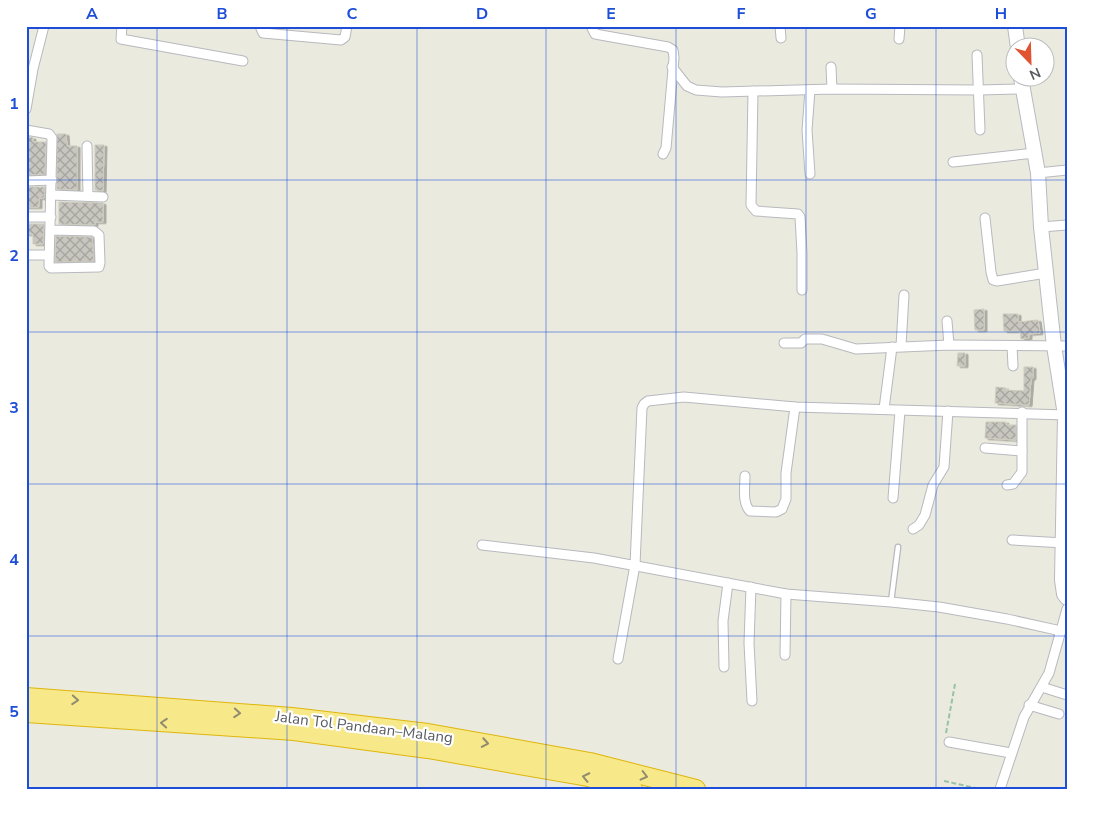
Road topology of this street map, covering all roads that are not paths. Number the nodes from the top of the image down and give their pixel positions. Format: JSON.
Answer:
{"nodes":[{"id":1,"x":44,"y":26,"type":"edge"},
{"id":2,"x":122,"y":26,"type":"edge"},
{"id":3,"x":260,"y":26,"type":"edge"},
{"id":4,"x":347,"y":26,"type":"edge"},
{"id":5,"x":591,"y":26,"type":"edge"},
{"id":6,"x":780,"y":26,"type":"edge"},
{"id":7,"x":900,"y":26,"type":"edge"},
{"id":8,"x":781,"y":38,"type":"dead end"},
{"id":9,"x":899,"y":39,"type":"dead end"},
{"id":10,"x":977,"y":55,"type":"dead end"},
{"id":11,"x":242,"y":61,"type":"dead end"},
{"id":12,"x":672,"y":67,"type":"junction"},
{"id":13,"x":831,"y":67,"type":"dead end"},
{"id":14,"x":1006,"y":86,"type":"edge"},
{"id":15,"x":1023,"y":88,"type":"edge"},
{"id":16,"x":832,"y":89,"type":"junction"},
{"id":17,"x":810,"y":90,"type":"junction"},
{"id":18,"x":979,"y":90,"type":"junction"},
{"id":19,"x":753,"y":91,"type":"junction"},
{"id":20,"x":26,"y":108,"type":"edge"},
{"id":21,"x":26,"y":130,"type":"edge"},
{"id":22,"x":980,"y":130,"type":"dead end"},
{"id":23,"x":87,"y":146,"type":"dead end"},
{"id":24,"x":1035,"y":153,"type":"junction"},
{"id":25,"x":664,"y":154,"type":"dead end"},
{"id":26,"x":953,"y":162,"type":"dead end"},
{"id":27,"x":1067,"y":170,"type":"edge"},
{"id":28,"x":1038,"y":173,"type":"junction"},
{"id":29,"x":810,"y":174,"type":"dead end"},
{"id":30,"x":52,"y":180,"type":"junction"},
{"id":31,"x":26,"y":181,"type":"edge"},
{"id":32,"x":51,"y":196,"type":"junction"},
{"id":33,"x":88,"y":196,"type":"junction"},
{"id":34,"x":103,"y":197,"type":"dead end"},
{"id":35,"x":26,"y":217,"type":"edge"},
{"id":36,"x":50,"y":217,"type":"junction"},
{"id":37,"x":985,"y":218,"type":"dead end"},
{"id":38,"x":1067,"y":225,"type":"edge"},
{"id":39,"x":1041,"y":227,"type":"junction"},
{"id":40,"x":50,"y":230,"type":"junction"},
{"id":41,"x":48,"y":254,"type":"junction"},
{"id":42,"x":26,"y":255,"type":"edge"},
{"id":43,"x":1046,"y":273,"type":"junction"},
{"id":44,"x":802,"y":290,"type":"dead end"},
{"id":45,"x":904,"y":295,"type":"dead end"},
{"id":46,"x":947,"y":321,"type":"dead end"},
{"id":47,"x":784,"y":343,"type":"dead end"},
{"id":48,"x":949,"y":345,"type":"junction"},
{"id":49,"x":1012,"y":346,"type":"junction"},
{"id":50,"x":1060,"y":346,"type":"edge"},
{"id":51,"x":897,"y":347,"type":"junction"},
{"id":52,"x":1013,"y":366,"type":"dead end"},
{"id":53,"x":796,"y":407,"type":"junction"},
{"id":54,"x":884,"y":409,"type":"junction"},
{"id":55,"x":900,"y":411,"type":"junction"},
{"id":56,"x":948,"y":411,"type":"junction"},
{"id":57,"x":1022,"y":412,"type":"junction"},
{"id":58,"x":1066,"y":415,"type":"edge"},
{"id":59,"x":985,"y":448,"type":"dead end"},
{"id":60,"x":1022,"y":451,"type":"junction"},
{"id":61,"x":745,"y":476,"type":"dead end"},
{"id":62,"x":1007,"y":485,"type":"dead end"},
{"id":63,"x":893,"y":498,"type":"dead end"},
{"id":64,"x":913,"y":529,"type":"dead end"},
{"id":65,"x":1065,"y":536,"type":"edge"},
{"id":66,"x":1012,"y":540,"type":"dead end"},
{"id":67,"x":482,"y":545,"type":"dead end"},
{"id":68,"x":898,"y":547,"type":"dead end"},
{"id":69,"x":635,"y":565,"type":"junction"},
{"id":70,"x":728,"y":583,"type":"junction"},
{"id":71,"x":751,"y":587,"type":"junction"},
{"id":72,"x":786,"y":594,"type":"junction"},
{"id":73,"x":1067,"y":598,"type":"edge"},
{"id":74,"x":891,"y":602,"type":"junction"},
{"id":75,"x":1067,"y":609,"type":"edge"},
{"id":76,"x":1061,"y":631,"type":"junction"},
{"id":77,"x":785,"y":655,"type":"dead end"},
{"id":78,"x":618,"y":659,"type":"dead end"},
{"id":79,"x":724,"y":666,"type":"dead end"},
{"id":80,"x":1042,"y":687,"type":"junction"},
{"id":81,"x":1067,"y":694,"type":"edge"},
{"id":82,"x":26,"y":696,"type":"edge"},
{"id":83,"x":752,"y":701,"type":"dead end"},
{"id":84,"x":1029,"y":705,"type":"junction"},
{"id":85,"x":26,"y":713,"type":"edge"},
{"id":86,"x":1059,"y":714,"type":"dead end"},
{"id":87,"x":949,"y":742,"type":"road end"},
{"id":88,"x":1011,"y":753,"type":"junction"},
{"id":89,"x":633,"y":789,"type":"edge"},
{"id":90,"x":696,"y":789,"type":"edge"},
{"id":91,"x":1000,"y":789,"type":"edge"}],
"edges":[{"from":1,"to":20,"type":"street"},
{"from":2,"to":11,"type":"street"},
{"from":3,"to":4,"type":"street"},
{"from":5,"to":12,"type":"street"},
{"from":6,"to":8,"type":"street"},
{"from":7,"to":9,"type":"street"},
{"from":10,"to":18,"type":"street"},
{"from":12,"to":19,"type":"street"},
{"from":12,"to":25,"type":"street"},
{"from":13,"to":16,"type":"street"},
{"from":14,"to":18,"type":"street"},
{"from":15,"to":24,"type":"street"},
{"from":16,"to":17,"type":"street"},
{"from":16,"to":18,"type":"street"},
{"from":17,"to":19,"type":"street"},
{"from":17,"to":29,"type":"street"},
{"from":18,"to":22,"type":"street"},
{"from":19,"to":44,"type":"street"},
{"from":21,"to":30,"type":"street"},
{"from":23,"to":33,"type":"street"},
{"from":24,"to":26,"type":"street"},
{"from":24,"to":28,"type":"street"},
{"from":27,"to":28,"type":"street"},
{"from":28,"to":39,"type":"street"},
{"from":30,"to":31,"type":"street"},
{"from":30,"to":32,"type":"street"},
{"from":32,"to":33,"type":"street"},
{"from":32,"to":36,"type":"street"},
{"from":33,"to":34,"type":"street"},
{"from":35,"to":36,"type":"street"},
{"from":36,"to":40,"type":"street"},
{"from":37,"to":43,"type":"street"},
{"from":38,"to":39,"type":"street"},
{"from":39,"to":43,"type":"street"},
{"from":40,"to":41,"type":"street"},
{"from":40,"to":41,"type":"street"},
{"from":41,"to":42,"type":"street"},
{"from":43,"to":50,"type":"street"},
{"from":45,"to":51,"type":"street"},
{"from":46,"to":48,"type":"street"},
{"from":47,"to":51,"type":"street"},
{"from":48,"to":49,"type":"street"},
{"from":48,"to":51,"type":"street"},
{"from":49,"to":50,"type":"street"},
{"from":49,"to":52,"type":"street"},
{"from":50,"to":58,"type":"street"},
{"from":51,"to":54,"type":"street"},
{"from":53,"to":54,"type":"street"},
{"from":53,"to":61,"type":"street"},
{"from":53,"to":69,"type":"street"},
{"from":54,"to":55,"type":"street"},
{"from":55,"to":56,"type":"street"},
{"from":55,"to":63,"type":"street"},
{"from":56,"to":57,"type":"street"},
{"from":56,"to":64,"type":"street"},
{"from":57,"to":58,"type":"street"},
{"from":57,"to":60,"type":"street"},
{"from":58,"to":65,"type":"street"},
{"from":59,"to":60,"type":"street"},
{"from":60,"to":62,"type":"street"},
{"from":65,"to":66,"type":"street"},
{"from":65,"to":73,"type":"street"},
{"from":67,"to":69,"type":"street"},
{"from":68,"to":74,"type":"lane"},
{"from":69,"to":70,"type":"street"},
{"from":69,"to":78,"type":"street"},
{"from":70,"to":71,"type":"street"},
{"from":70,"to":79,"type":"street"},
{"from":71,"to":72,"type":"street"},
{"from":71,"to":83,"type":"street"},
{"from":72,"to":74,"type":"street"},
{"from":72,"to":77,"type":"street"},
{"from":74,"to":76,"type":"street"},
{"from":75,"to":76,"type":"street"},
{"from":76,"to":80,"type":"street"},
{"from":80,"to":81,"type":"street"},
{"from":80,"to":84,"type":"street"},
{"from":82,"to":90,"type":"highway","name":"Jalan Tol Pandaan–Malang","one_way":true},
{"from":84,"to":86,"type":"street"},
{"from":84,"to":88,"type":"street"},
{"from":89,"to":85,"type":"highway","name":"Jalan Tol Pandaan–Malang","one_way":true},
{"from":87,"to":88,"type":"street"},
{"from":88,"to":91,"type":"street"}]}
